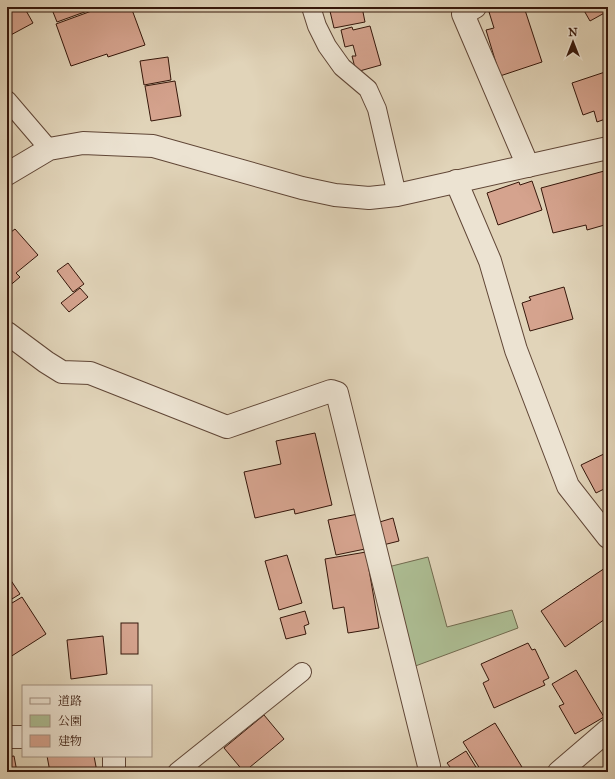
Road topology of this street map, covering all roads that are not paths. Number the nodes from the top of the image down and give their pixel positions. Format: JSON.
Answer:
{"nodes":[{"id":1,"x":311,"y":7,"type":"edge"},
{"id":2,"x":466,"y":9,"type":"edge"},
{"id":3,"x":7,"y":100,"type":"edge"},
{"id":4,"x":608,"y":148,"type":"edge"},
{"id":5,"x":49,"y":149,"type":"junction"},
{"id":6,"x":528,"y":166,"type":"junction"},
{"id":7,"x":7,"y":174,"type":"edge"},
{"id":8,"x":456,"y":181,"type":"junction"},
{"id":9,"x":397,"y":195,"type":"junction"},
{"id":10,"x":7,"y":333,"type":"edge"},
{"id":11,"x":608,"y":537,"type":"edge"},
{"id":12,"x":302,"y":672,"type":"dead end"},
{"id":13,"x":608,"y":730,"type":"edge"},
{"id":14,"x":7,"y":737,"type":"edge"},
{"id":15,"x":22,"y":737,"type":"edge"},
{"id":16,"x":114,"y":757,"type":"edge"},
{"id":17,"x":114,"y":772,"type":"edge"},
{"id":18,"x":177,"y":772,"type":"edge"},
{"id":19,"x":429,"y":772,"type":"edge"},
{"id":20,"x":559,"y":772,"type":"edge"}],
"edges":[{"from":1,"to":9,"type":"lane"},
{"from":2,"to":6,"type":"street"},
{"from":3,"to":5,"type":"lane"},
{"from":4,"to":6,"type":"street"},
{"from":5,"to":7,"type":"street"},
{"from":5,"to":9,"type":"street"},
{"from":6,"to":8,"type":"street"},
{"from":8,"to":9,"type":"street"},
{"from":8,"to":11,"type":"street"},
{"from":10,"to":19,"type":"street"},
{"from":12,"to":18,"type":"lane"},
{"from":13,"to":20,"type":"street"},
{"from":14,"to":15,"type":"street"},
{"from":16,"to":17,"type":"street"}]}
